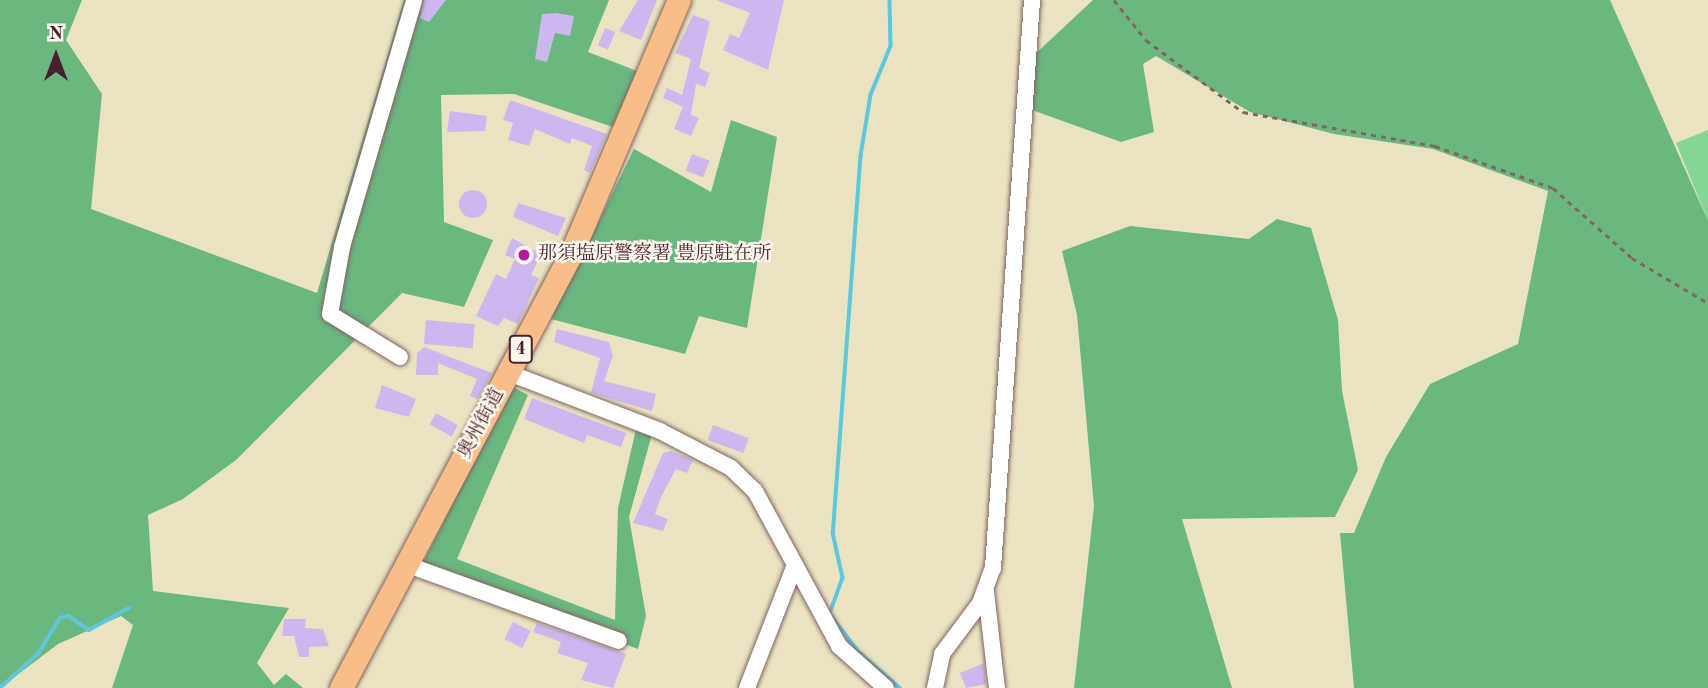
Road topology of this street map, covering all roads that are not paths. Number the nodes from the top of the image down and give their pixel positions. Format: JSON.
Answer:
{"nodes":[{"id":1,"x":414,"y":0,"type":"edge"},
{"id":2,"x":679,"y":0,"type":"edge"},
{"id":3,"x":1032,"y":0,"type":"edge"},
{"id":4,"x":400,"y":357,"type":"dead end"},
{"id":5,"x":509,"y":373,"type":"junction"},
{"id":6,"x":408,"y":565,"type":"junction"},
{"id":7,"x":794,"y":565,"type":"junction"},
{"id":8,"x":986,"y":589,"type":"junction"},
{"id":9,"x":619,"y":641,"type":"dead end"},
{"id":10,"x":341,"y":688,"type":"edge"},
{"id":11,"x":747,"y":688,"type":"edge"},
{"id":12,"x":886,"y":688,"type":"edge"},
{"id":13,"x":935,"y":688,"type":"edge"},
{"id":14,"x":998,"y":688,"type":"edge"}],
"edges":[{"from":1,"to":4,"type":"street"},
{"from":2,"to":5,"type":"highway","name":"奥州街道","number":"4"},
{"from":3,"to":8,"type":"street"},
{"from":5,"to":6,"type":"highway","name":"奥州街道","number":"4"},
{"from":5,"to":7,"type":"street"},
{"from":6,"to":9,"type":"street"},
{"from":6,"to":10,"type":"highway","name":"奥州街道","number":"4"},
{"from":7,"to":11,"type":"street"},
{"from":7,"to":12,"type":"street"},
{"from":8,"to":13,"type":"street"},
{"from":8,"to":14,"type":"street"}]}
